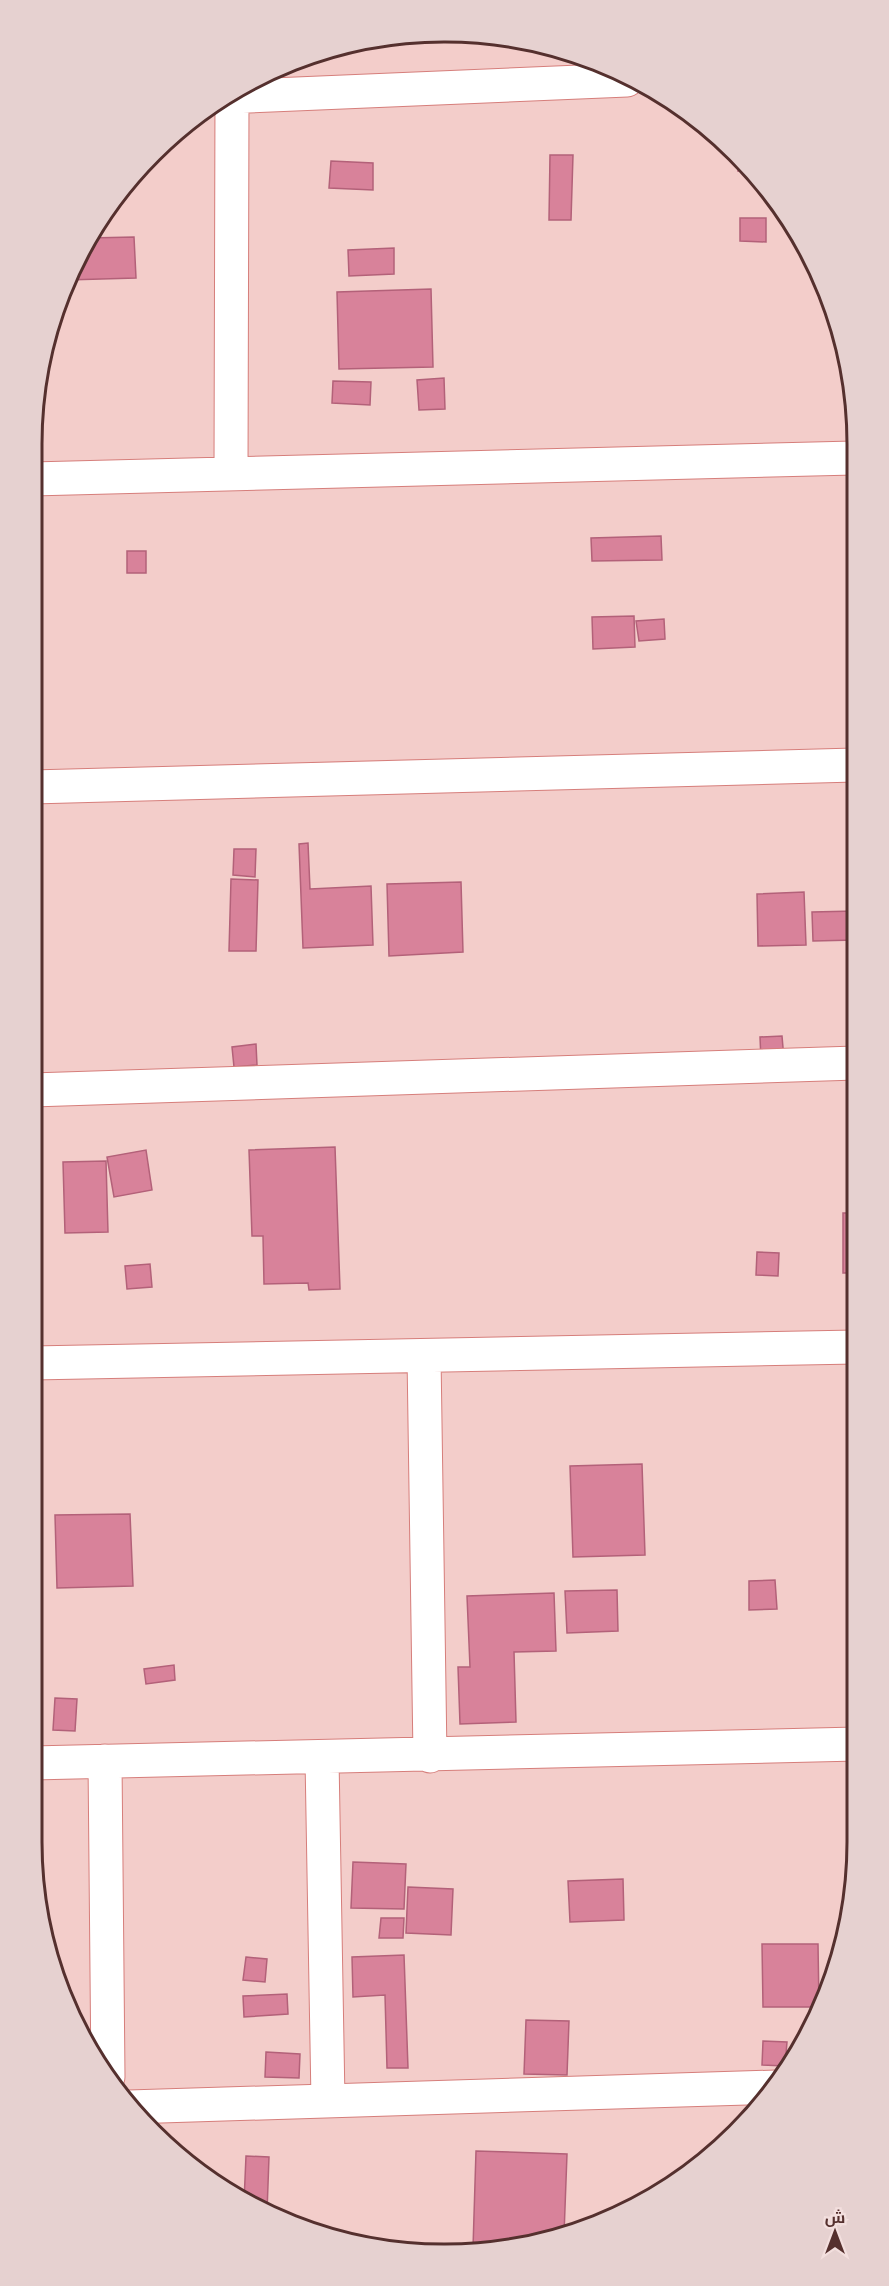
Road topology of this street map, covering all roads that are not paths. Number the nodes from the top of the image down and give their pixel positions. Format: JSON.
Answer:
{"nodes":[{"id":1,"x":615,"y":80,"type":"edge"},
{"id":2,"x":242,"y":96,"type":"edge"},
{"id":3,"x":228,"y":106,"type":"edge"},
{"id":4,"x":847,"y":458,"type":"edge"},
{"id":5,"x":231,"y":473,"type":"junction"},
{"id":6,"x":42,"y":478,"type":"edge"},
{"id":7,"x":847,"y":765,"type":"edge"},
{"id":8,"x":42,"y":787,"type":"edge"},
{"id":9,"x":847,"y":1063,"type":"edge"},
{"id":10,"x":42,"y":1090,"type":"edge"},
{"id":11,"x":847,"y":1347,"type":"edge"},
{"id":12,"x":424,"y":1356,"type":"junction"},
{"id":13,"x":42,"y":1363,"type":"edge"},
{"id":14,"x":847,"y":1744,"type":"edge"},
{"id":15,"x":430,"y":1756,"type":"junction"},
{"id":16,"x":322,"y":1758,"type":"junction"},
{"id":17,"x":105,"y":1761,"type":"junction"},
{"id":18,"x":42,"y":1763,"type":"edge"},
{"id":19,"x":108,"y":2062,"type":"edge"},
{"id":20,"x":764,"y":2087,"type":"edge"},
{"id":21,"x":328,"y":2101,"type":"junction"},
{"id":22,"x":142,"y":2107,"type":"edge"}],
"edges":[{"from":1,"to":2,"type":"street"},
{"from":3,"to":5,"type":"street"},
{"from":4,"to":5,"type":"street"},
{"from":5,"to":6,"type":"street"},
{"from":7,"to":8,"type":"street"},
{"from":9,"to":10,"type":"street"},
{"from":11,"to":12,"type":"street"},
{"from":12,"to":13,"type":"street"},
{"from":12,"to":15,"type":"street"},
{"from":14,"to":15,"type":"street"},
{"from":15,"to":16,"type":"street"},
{"from":16,"to":17,"type":"street"},
{"from":16,"to":21,"type":"street"},
{"from":17,"to":18,"type":"street"},
{"from":17,"to":19,"type":"street"},
{"from":20,"to":21,"type":"street"},
{"from":21,"to":22,"type":"street"}]}
